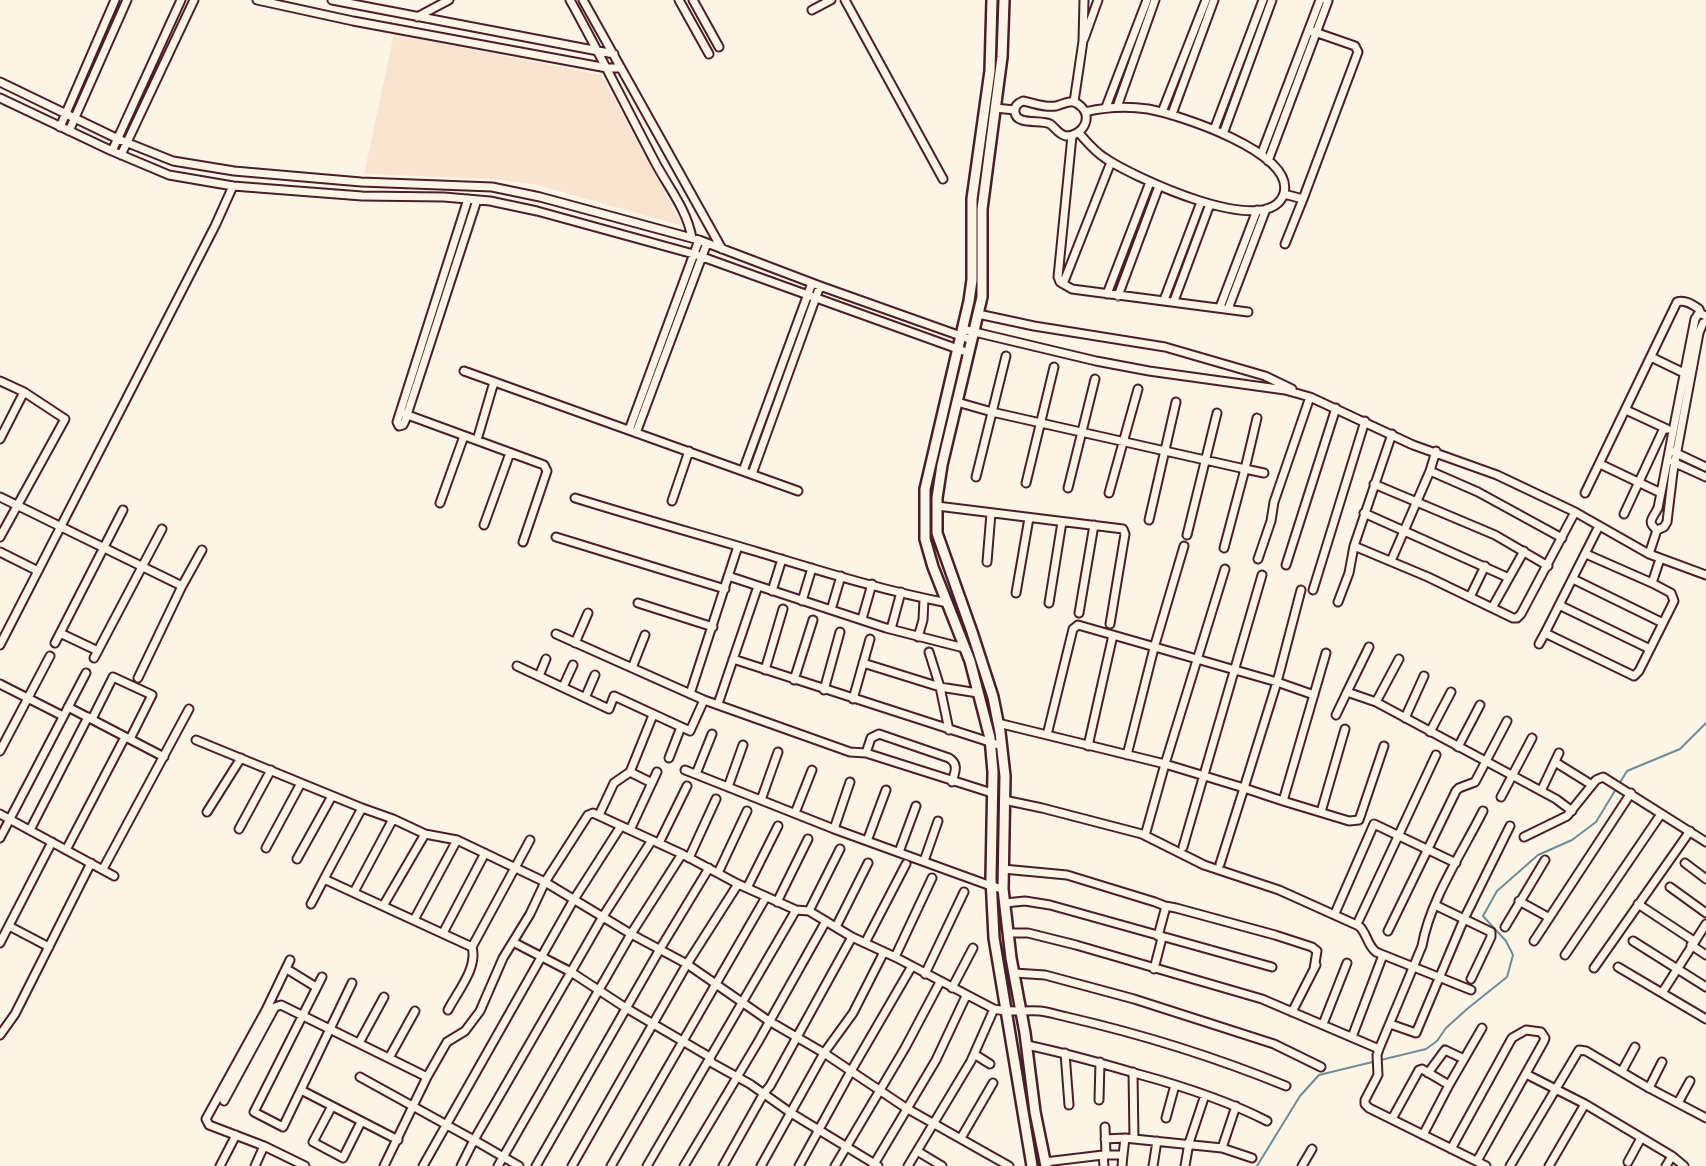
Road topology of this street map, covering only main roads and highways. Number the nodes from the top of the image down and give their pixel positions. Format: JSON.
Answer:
{"nodes":[{"id":1,"x":992,"y":0,"type":"edge"},
{"id":2,"x":1004,"y":0,"type":"edge"},
{"id":3,"x":1045,"y":1164,"type":"edge"},
{"id":4,"x":1032,"y":1166,"type":"edge"}],
"edges":[{"from":1,"to":4,"type":"main road"},
{"from":2,"to":3,"type":"main road"}]}
